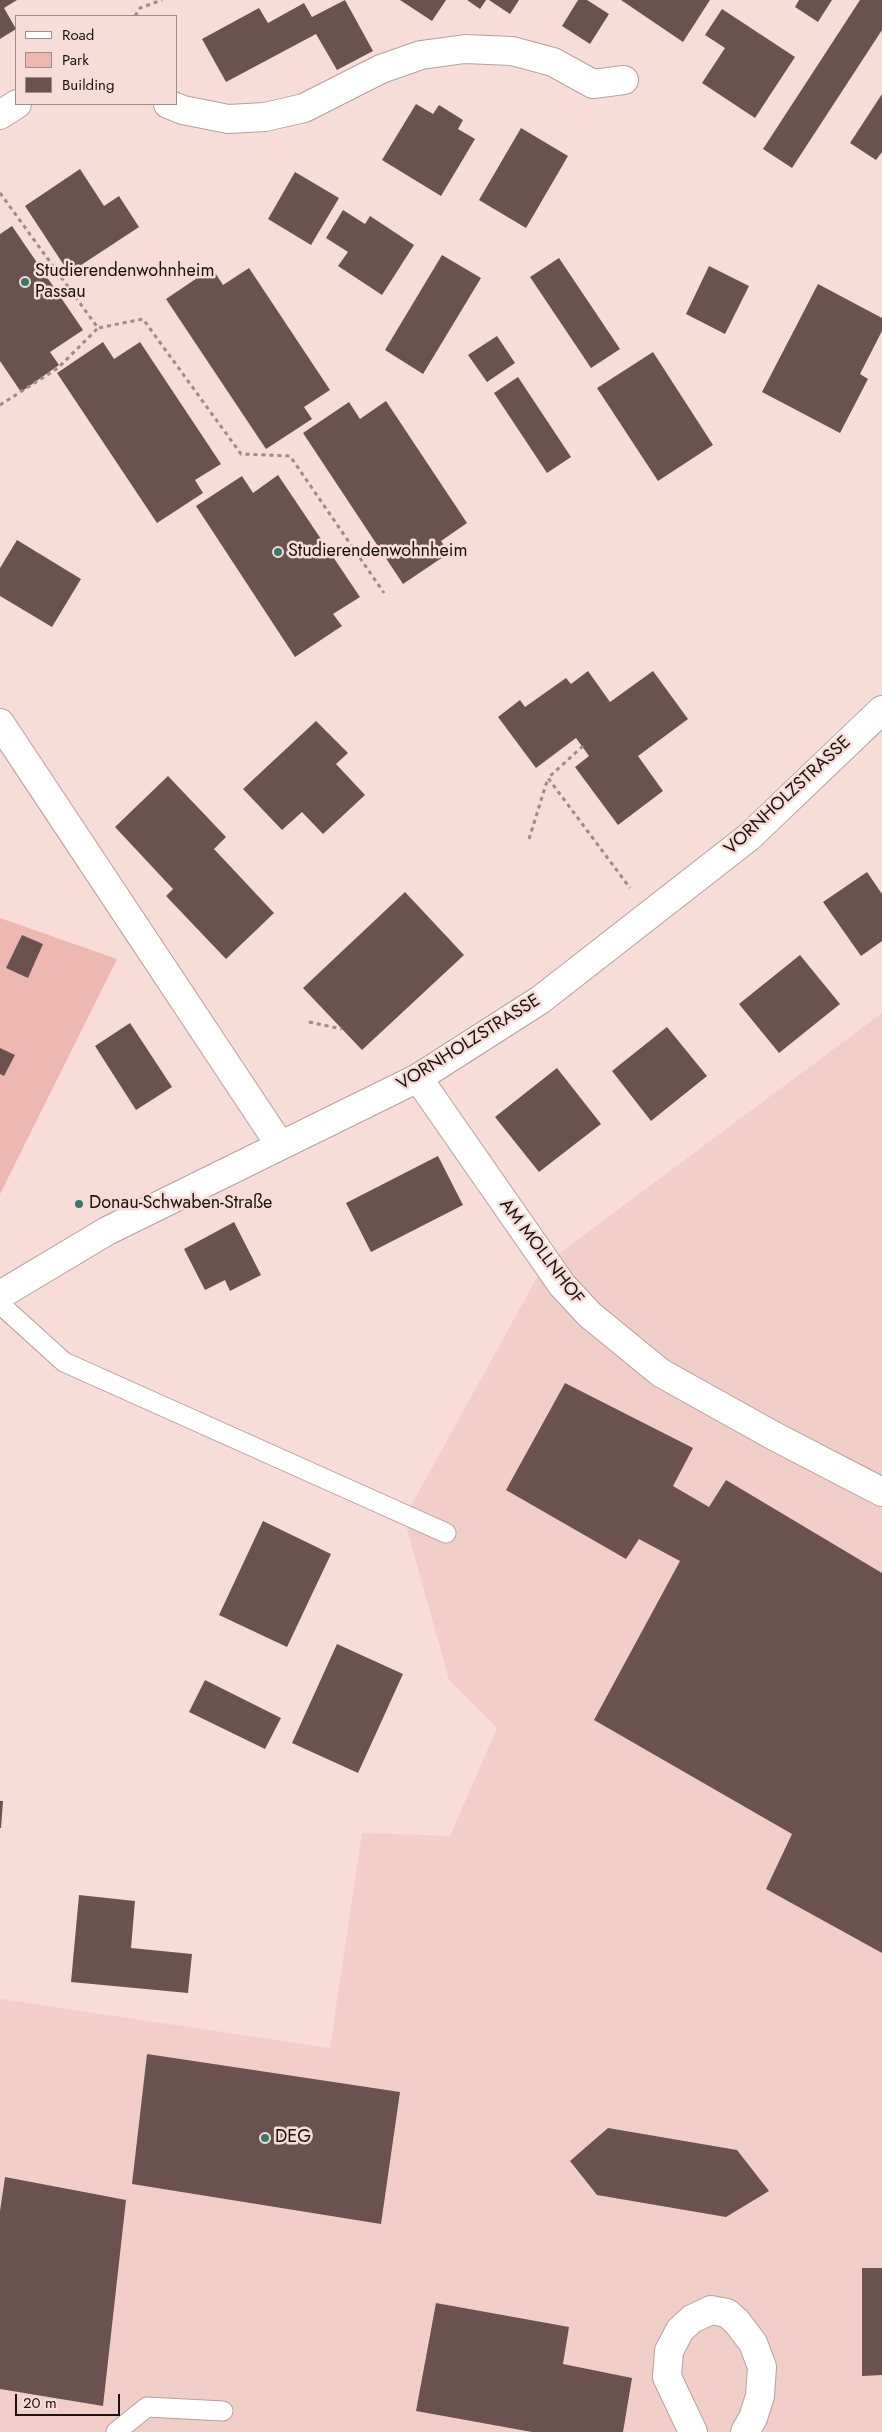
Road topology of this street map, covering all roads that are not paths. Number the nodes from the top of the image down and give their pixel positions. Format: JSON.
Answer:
{"nodes":[{"id":1,"x":624,"y":80,"type":"dead end"},
{"id":2,"x":15,"y":105,"type":"edge"},
{"id":3,"x":170,"y":105,"type":"edge"},
{"id":4,"x":0,"y":115,"type":"edge"},
{"id":5,"x":882,"y":710,"type":"edge"},
{"id":6,"x":0,"y":723,"type":"edge"},
{"id":7,"x":418,"y":1078,"type":"junction"},
{"id":8,"x":280,"y":1145,"type":"junction"},
{"id":9,"x":0,"y":1295,"type":"edge"},
{"id":10,"x":0,"y":1304,"type":"edge"},
{"id":11,"x":882,"y":1492,"type":"edge"},
{"id":12,"x":446,"y":1533,"type":"dead end"},
{"id":13,"x":223,"y":2411,"type":"dead end"},
{"id":14,"x":116,"y":2432,"type":"edge"},
{"id":15,"x":694,"y":2432,"type":"edge"},
{"id":16,"x":745,"y":2432,"type":"edge"}],
"edges":[{"from":1,"to":3,"type":"street"},
{"from":2,"to":4,"type":"street"},
{"from":5,"to":7,"type":"street","name":"VORNHOLZSTRASSE"},
{"from":6,"to":8,"type":"street"},
{"from":7,"to":8,"type":"street","name":"VORNHOLZSTRASSE"},
{"from":7,"to":11,"type":"street","name":"AM MOLLNHOF"},
{"from":8,"to":9,"type":"street","name":"VORNHOLZSTRASSE"},
{"from":10,"to":12,"type":"lane"},
{"from":13,"to":14,"type":"lane"},
{"from":15,"to":16,"type":"street"}]}
